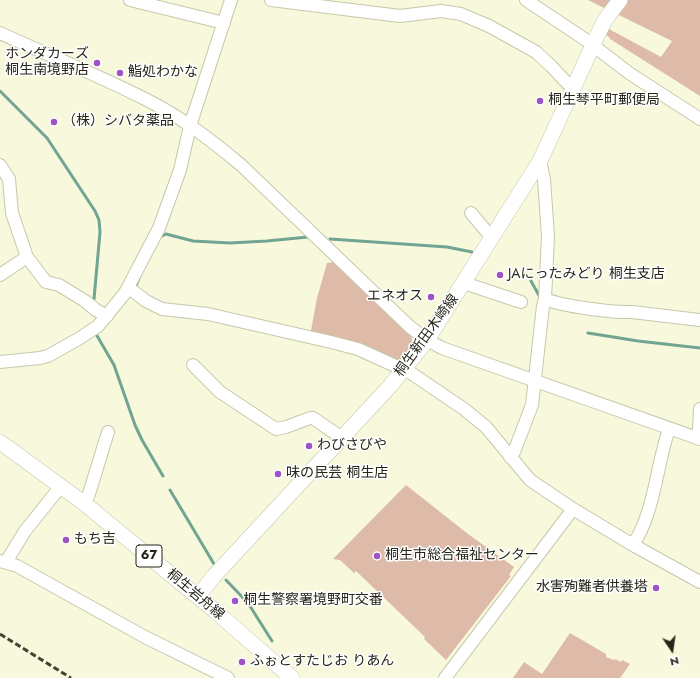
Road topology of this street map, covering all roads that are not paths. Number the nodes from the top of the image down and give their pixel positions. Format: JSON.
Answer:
{"nodes":[{"id":1,"x":130,"y":0,"type":"edge"},
{"id":2,"x":232,"y":0,"type":"edge"},
{"id":3,"x":271,"y":0,"type":"edge"},
{"id":4,"x":526,"y":0,"type":"edge"},
{"id":5,"x":620,"y":0,"type":"edge"},
{"id":6,"x":350,"y":5,"type":"edge"},
{"id":7,"x":224,"y":23,"type":"junction"},
{"id":8,"x":0,"y":33,"type":"edge"},
{"id":9,"x":596,"y":37,"type":"junction"},
{"id":10,"x":574,"y":86,"type":"junction"},
{"id":11,"x":695,"y":116,"type":"edge"},
{"id":12,"x":190,"y":126,"type":"junction"},
{"id":13,"x":700,"y":126,"type":"edge"},
{"id":14,"x":540,"y":162,"type":"junction"},
{"id":15,"x":0,"y":166,"type":"edge"},
{"id":16,"x":471,"y":213,"type":"dead end"},
{"id":17,"x":492,"y":238,"type":"junction"},
{"id":18,"x":27,"y":257,"type":"junction"},
{"id":19,"x":0,"y":276,"type":"edge"},
{"id":20,"x":464,"y":283,"type":"junction"},
{"id":21,"x":129,"y":288,"type":"junction"},
{"id":22,"x":546,"y":299,"type":"junction"},
{"id":23,"x":521,"y":302,"type":"dead end"},
{"id":24,"x":107,"y":316,"type":"junction"},
{"id":25,"x":700,"y":320,"type":"edge"},
{"id":26,"x":427,"y":340,"type":"junction"},
{"id":27,"x":0,"y":362,"type":"edge"},
{"id":28,"x":193,"y":364,"type":"dead end"},
{"id":29,"x":404,"y":370,"type":"junction"},
{"id":30,"x":536,"y":382,"type":"junction"},
{"id":31,"x":700,"y":408,"type":"edge"},
{"id":32,"x":669,"y":429,"type":"junction"},
{"id":33,"x":108,"y":432,"type":"dead end"},
{"id":34,"x":342,"y":438,"type":"junction"},
{"id":35,"x":698,"y":438,"type":"edge"},
{"id":36,"x":0,"y":442,"type":"edge"},
{"id":37,"x":510,"y":457,"type":"junction"},
{"id":38,"x":60,"y":486,"type":"junction"},
{"id":39,"x":85,"y":504,"type":"junction"},
{"id":40,"x":573,"y":509,"type":"junction"},
{"id":41,"x":633,"y":545,"type":"junction"},
{"id":42,"x":3,"y":561,"type":"edge"},
{"id":43,"x":700,"y":582,"type":"edge"},
{"id":44,"x":198,"y":596,"type":"junction"},
{"id":45,"x":228,"y":678,"type":"edge"},
{"id":46,"x":292,"y":678,"type":"edge"},
{"id":47,"x":445,"y":678,"type":"edge"}],
"edges":[{"from":1,"to":7,"type":"street"},
{"from":2,"to":7,"type":"street"},
{"from":3,"to":6,"type":"street"},
{"from":4,"to":9,"type":"street"},
{"from":5,"to":9,"type":"main road","name":"桐生新田木崎線"},
{"from":6,"to":10,"type":"street"},
{"from":7,"to":12,"type":"street"},
{"from":8,"to":12,"type":"street"},
{"from":9,"to":10,"type":"main road","name":"桐生新田木崎線"},
{"from":9,"to":11,"type":"street"},
{"from":10,"to":14,"type":"main road","name":"桐生新田木崎線"},
{"from":11,"to":13,"type":"street"},
{"from":12,"to":21,"type":"street"},
{"from":12,"to":26,"type":"street"},
{"from":14,"to":17,"type":"main road","name":"桐生新田木崎線"},
{"from":14,"to":22,"type":"street"},
{"from":15,"to":18,"type":"street"},
{"from":16,"to":17,"type":"street"},
{"from":17,"to":20,"type":"main road","name":"桐生新田木崎線"},
{"from":18,"to":19,"type":"street"},
{"from":18,"to":24,"type":"street"},
{"from":20,"to":23,"type":"street"},
{"from":20,"to":26,"type":"main road","name":"桐生新田木崎線"},
{"from":21,"to":24,"type":"street"},
{"from":21,"to":29,"type":"street"},
{"from":22,"to":25,"type":"street"},
{"from":22,"to":30,"type":"street"},
{"from":24,"to":27,"type":"street"},
{"from":26,"to":29,"type":"main road","name":"桐生新田木崎線"},
{"from":26,"to":30,"type":"street"},
{"from":28,"to":34,"type":"street"},
{"from":29,"to":34,"type":"main road","name":"桐生新田木崎線"},
{"from":29,"to":37,"type":"street"},
{"from":30,"to":32,"type":"street"},
{"from":30,"to":37,"type":"street"},
{"from":31,"to":35,"type":"street"},
{"from":32,"to":35,"type":"street"},
{"from":32,"to":41,"type":"street"},
{"from":33,"to":39,"type":"street"},
{"from":34,"to":44,"type":"main road","name":"桐生新田木崎線"},
{"from":36,"to":38,"type":"main road","name":"桐生岩舟線","number":"67"},
{"from":37,"to":40,"type":"street"},
{"from":38,"to":39,"type":"main road","name":"桐生岩舟線","number":"67"},
{"from":38,"to":42,"type":"street"},
{"from":39,"to":44,"type":"main road","name":"桐生岩舟線","number":"67"},
{"from":40,"to":41,"type":"street"},
{"from":40,"to":47,"type":"street"},
{"from":41,"to":43,"type":"street"},
{"from":42,"to":45,"type":"street"},
{"from":44,"to":46,"type":"main road","name":"桐生岩舟線","number":"67"}]}
